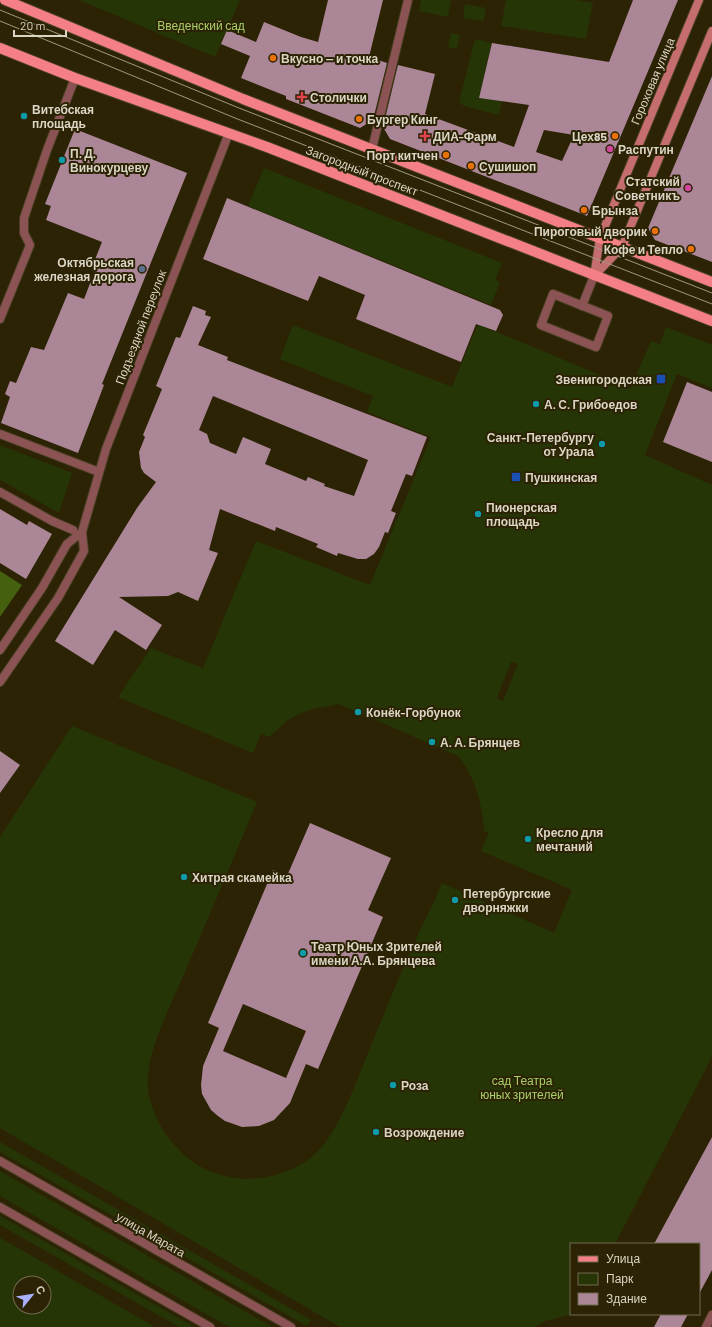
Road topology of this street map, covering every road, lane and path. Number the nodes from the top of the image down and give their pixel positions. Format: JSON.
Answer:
{"nodes":[{"id":1,"x":5,"y":0,"type":"edge"},
{"id":2,"x":408,"y":0,"type":"edge"},
{"id":3,"x":699,"y":0,"type":"edge"},
{"id":4,"x":712,"y":32,"type":"edge"},
{"id":5,"x":0,"y":48,"type":"edge"},
{"id":6,"x":75,"y":78,"type":"junction"},
{"id":7,"x":229,"y":133,"type":"junction"},
{"id":8,"x":372,"y":149,"type":"junction"},
{"id":9,"x":600,"y":238,"type":"junction"},
{"id":10,"x":622,"y":247,"type":"junction"},
{"id":11,"x":594,"y":276,"type":"junction"},
{"id":12,"x":712,"y":282,"type":"edge"},
{"id":13,"x":582,"y":306,"type":"junction"},
{"id":14,"x":0,"y":319,"type":"edge"},
{"id":15,"x":712,"y":321,"type":"edge"},
{"id":16,"x":0,"y":434,"type":"edge"},
{"id":17,"x":99,"y":472,"type":"junction"},
{"id":18,"x":0,"y":492,"type":"edge"},
{"id":19,"x":72,"y":530,"type":"dead end"},
{"id":20,"x":82,"y":532,"type":"junction"},
{"id":21,"x":0,"y":650,"type":"edge"},
{"id":22,"x":0,"y":682,"type":"edge"},
{"id":23,"x":0,"y":1161,"type":"edge"},
{"id":24,"x":0,"y":1207,"type":"edge"},
{"id":25,"x":712,"y":1315,"type":"edge"},
{"id":26,"x":210,"y":1327,"type":"edge"},
{"id":27,"x":291,"y":1327,"type":"edge"},
{"id":28,"x":706,"y":1327,"type":"edge"}],
"edges":[{"from":1,"to":8,"type":"main road","name":"Загородный проспект"},
{"from":2,"to":8,"type":"street"},
{"from":3,"to":9,"type":"main road","name":"Гороховая улица"},
{"from":4,"to":10,"type":"main road"},
{"from":5,"to":6,"type":"main road","name":"Загородный проспект"},
{"from":6,"to":7,"type":"main road","name":"Загородный проспект"},
{"from":6,"to":14,"type":"street"},
{"from":7,"to":11,"type":"main road","name":"Загородный проспект"},
{"from":7,"to":17,"type":"street","name":"Подъездной переулок"},
{"from":8,"to":9,"type":"main road","name":"Загородный проспект"},
{"from":9,"to":10,"type":"main road","name":"Загородный проспект"},
{"from":9,"to":11,"type":"main road","name":"Гороховая улица"},
{"from":10,"to":11,"type":"main road"},
{"from":10,"to":12,"type":"main road","name":"Загородный проспект"},
{"from":11,"to":13,"type":"street"},
{"from":11,"to":15,"type":"main road","name":"Загородный проспект"},
{"from":13,"to":13,"type":"street"},
{"from":16,"to":17,"type":"street"},
{"from":17,"to":20,"type":"street","name":"Подъездной переулок"},
{"from":18,"to":19,"type":"street"},
{"from":20,"to":21,"type":"street"},
{"from":20,"to":22,"type":"street","name":"Подъездной переулок"},
{"from":23,"to":27,"type":"street","name":"улица Марата"},
{"from":24,"to":26,"type":"street"},
{"from":25,"to":28,"type":"street"}]}
